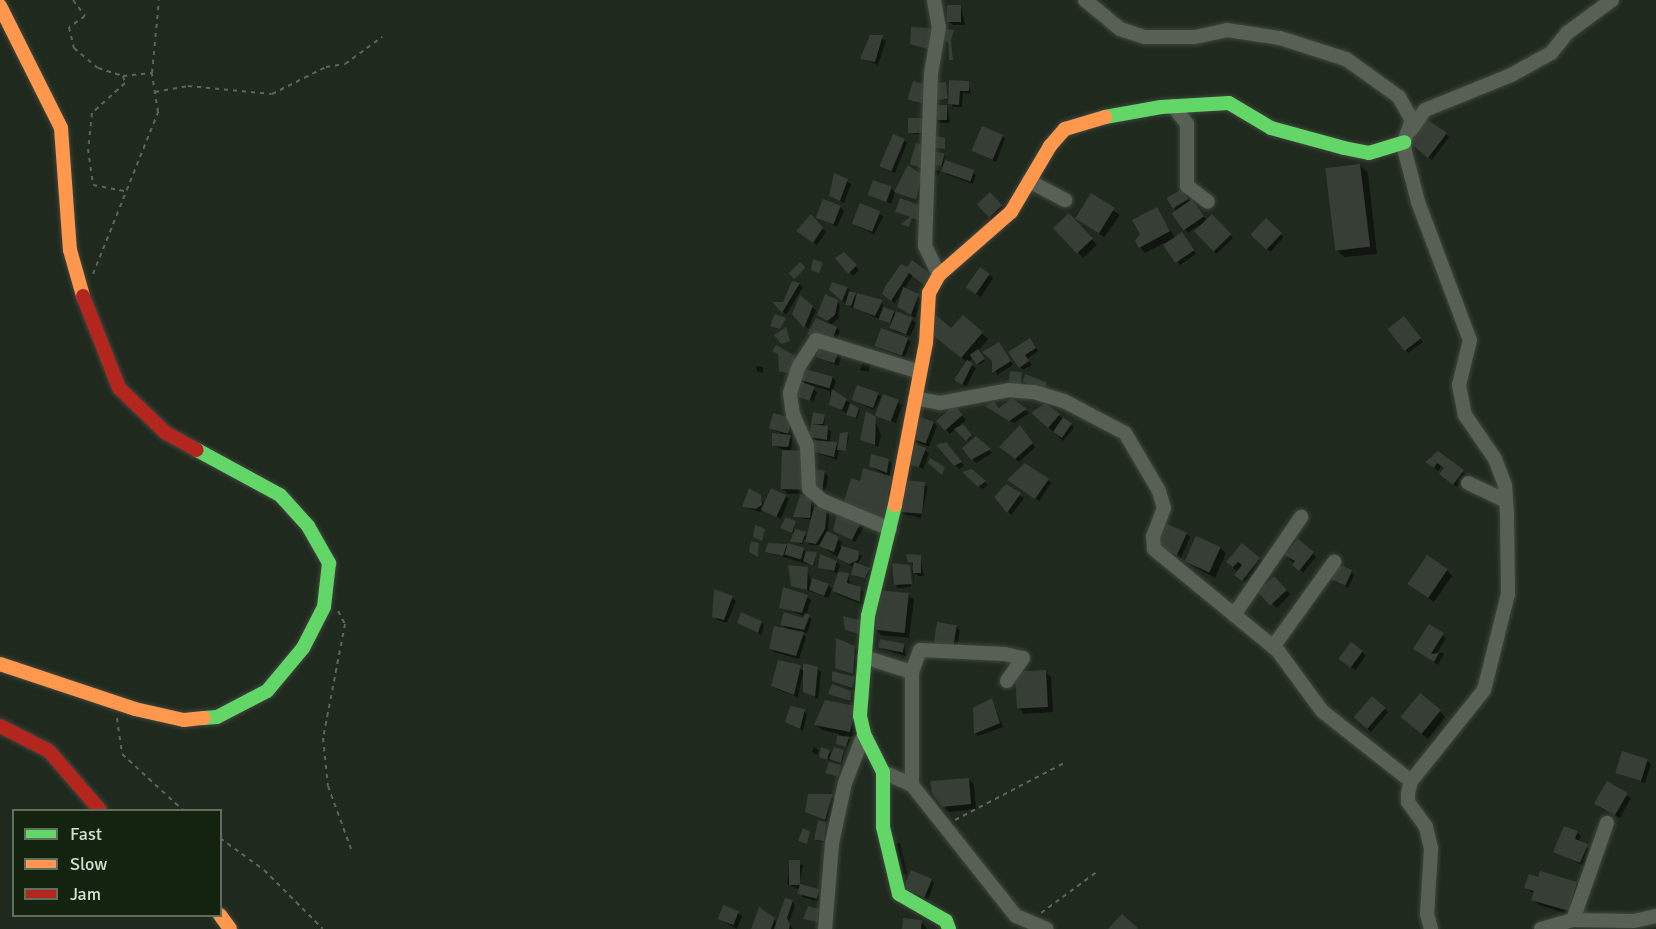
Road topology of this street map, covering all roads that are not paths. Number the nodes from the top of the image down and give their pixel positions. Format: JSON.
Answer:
{"nodes":[{"id":1,"x":934,"y":0,"type":"edge"},
{"id":2,"x":1085,"y":0,"type":"edge"},
{"id":3,"x":1612,"y":0,"type":"edge"},
{"id":4,"x":0,"y":6,"type":"edge"},
{"id":5,"x":1173,"y":105,"type":"junction"},
{"id":6,"x":1406,"y":139,"type":"junction"},
{"id":7,"x":1029,"y":181,"type":"junction"},
{"id":8,"x":1065,"y":200,"type":"dead end"},
{"id":9,"x":1208,"y":202,"type":"dead end"},
{"id":10,"x":939,"y":275,"type":"junction"},
{"id":11,"x":920,"y":372,"type":"junction"},
{"id":12,"x":915,"y":398,"type":"junction"},
{"id":13,"x":1468,"y":483,"type":"dead end"},
{"id":14,"x":1506,"y":501,"type":"junction"},
{"id":15,"x":1301,"y":517,"type":"dead end"},
{"id":16,"x":890,"y":529,"type":"junction"},
{"id":17,"x":1334,"y":562,"type":"dead end"},
{"id":18,"x":1234,"y":615,"type":"junction"},
{"id":19,"x":1273,"y":647,"type":"junction"},
{"id":20,"x":864,"y":657,"type":"junction"},
{"id":21,"x":0,"y":664,"type":"edge"},
{"id":22,"x":912,"y":672,"type":"junction"},
{"id":23,"x":1006,"y":681,"type":"dead end"},
{"id":24,"x":0,"y":726,"type":"edge"},
{"id":25,"x":864,"y":734,"type":"junction"},
{"id":26,"x":883,"y":772,"type":"junction"},
{"id":27,"x":1411,"y":781,"type":"junction"},
{"id":28,"x":912,"y":785,"type":"junction"},
{"id":29,"x":99,"y":809,"type":"edge"},
{"id":30,"x":1606,"y":823,"type":"dead end"},
{"id":31,"x":1656,"y":916,"type":"edge"},
{"id":32,"x":1573,"y":920,"type":"junction"},
{"id":33,"x":825,"y":929,"type":"edge"},
{"id":34,"x":949,"y":929,"type":"edge"},
{"id":35,"x":1046,"y":929,"type":"edge"},
{"id":36,"x":1431,"y":929,"type":"edge"},
{"id":37,"x":1541,"y":929,"type":"edge"}],
"edges":[{"from":1,"to":10,"type":"street"},
{"from":2,"to":6,"type":"street"},
{"from":3,"to":6,"type":"street"},
{"from":4,"to":21,"type":"street"},
{"from":5,"to":6,"type":"street"},
{"from":5,"to":7,"type":"street"},
{"from":5,"to":9,"type":"street"},
{"from":6,"to":14,"type":"street"},
{"from":7,"to":8,"type":"street"},
{"from":7,"to":10,"type":"street"},
{"from":10,"to":11,"type":"street"},
{"from":11,"to":12,"type":"street"},
{"from":11,"to":16,"type":"street"},
{"from":12,"to":16,"type":"street"},
{"from":12,"to":18,"type":"street"},
{"from":13,"to":14,"type":"street"},
{"from":14,"to":27,"type":"street"},
{"from":15,"to":18,"type":"street"},
{"from":16,"to":20,"type":"street"},
{"from":17,"to":19,"type":"street"},
{"from":18,"to":19,"type":"street"},
{"from":19,"to":27,"type":"street"},
{"from":20,"to":22,"type":"street"},
{"from":20,"to":25,"type":"street"},
{"from":22,"to":23,"type":"street"},
{"from":22,"to":28,"type":"street"},
{"from":24,"to":29,"type":"street"},
{"from":25,"to":26,"type":"street"},
{"from":25,"to":33,"type":"street"},
{"from":26,"to":28,"type":"street"},
{"from":26,"to":34,"type":"street"},
{"from":27,"to":36,"type":"street"},
{"from":28,"to":35,"type":"street"},
{"from":30,"to":32,"type":"street"},
{"from":31,"to":32,"type":"street"},
{"from":32,"to":37,"type":"street"}]}
